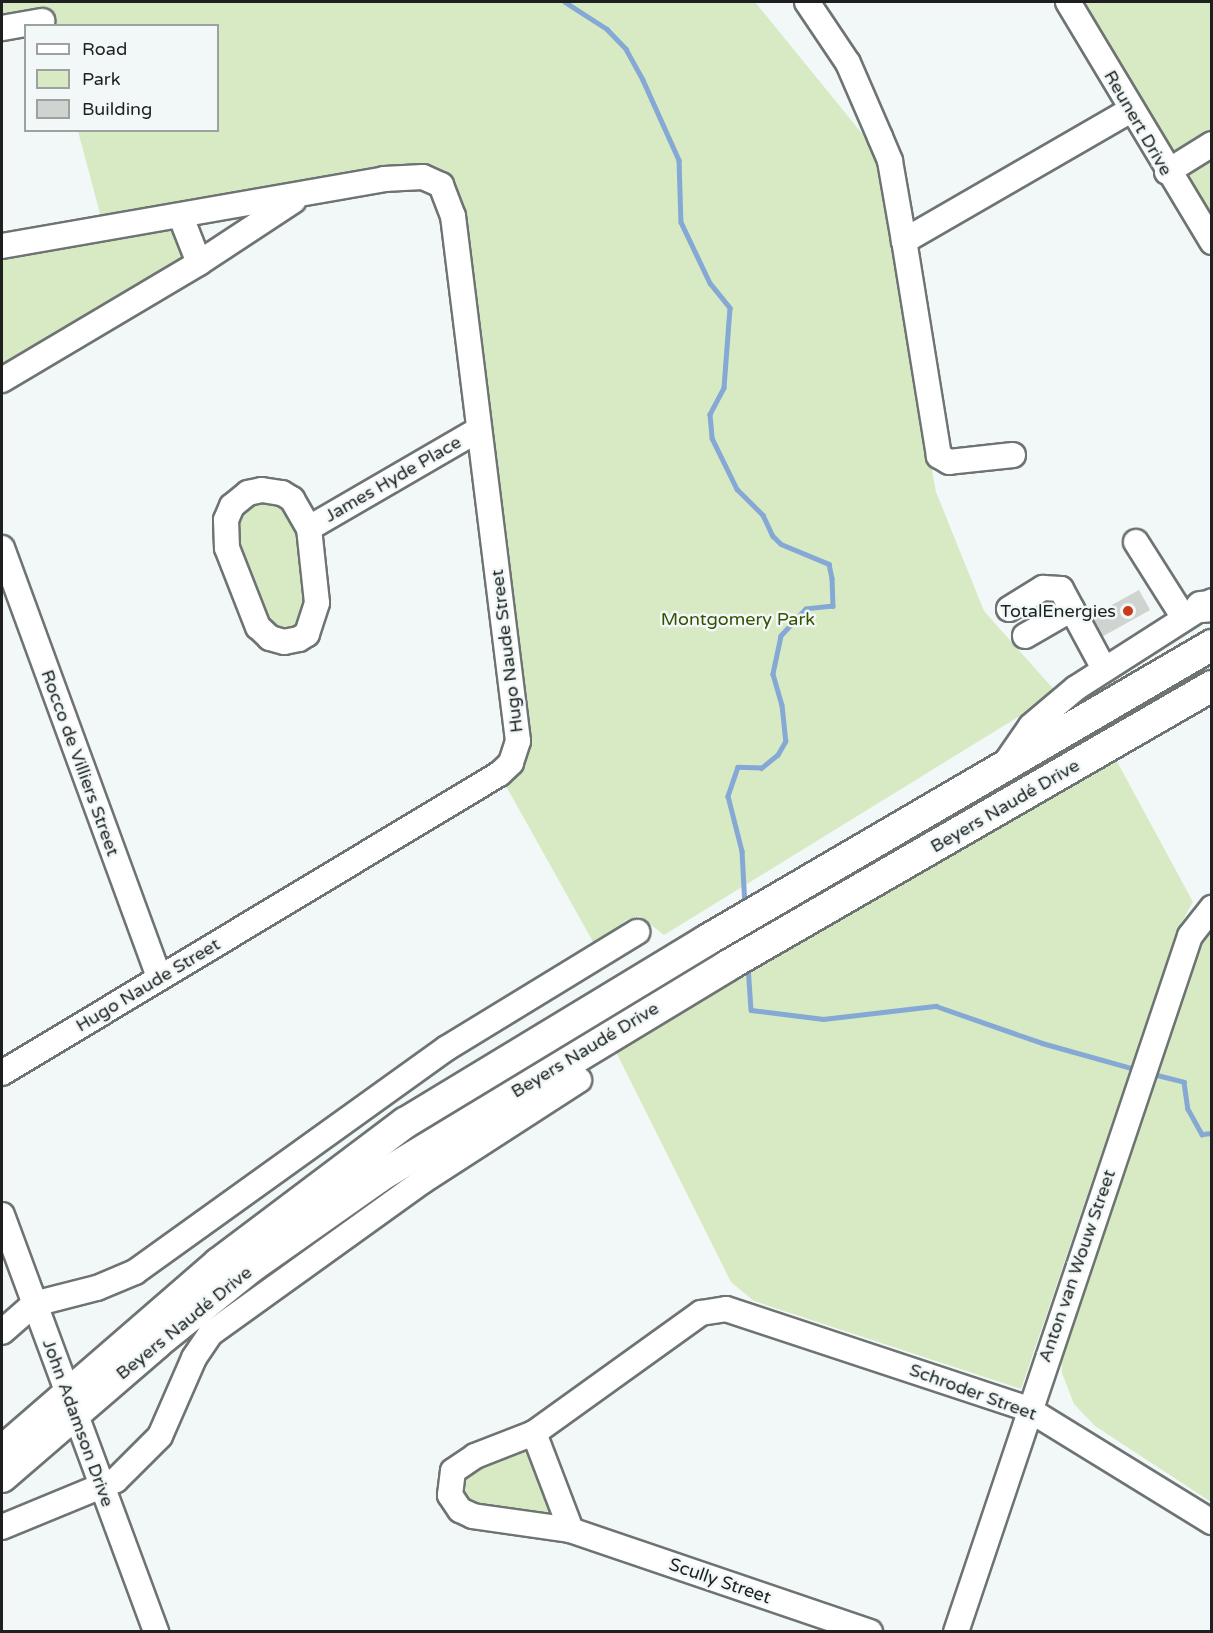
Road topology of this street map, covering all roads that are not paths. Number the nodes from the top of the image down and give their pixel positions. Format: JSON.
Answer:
{"nodes":[{"id":1,"x":807,"y":2,"type":"edge"},
{"id":2,"x":1068,"y":2,"type":"edge"},
{"id":3,"x":42,"y":21,"type":"dead end"},
{"id":4,"x":24,"y":24,"type":"edge"},
{"id":5,"x":25,"y":24,"type":"edge"},
{"id":6,"x":2,"y":28,"type":"edge"},
{"id":7,"x":1131,"y":110,"type":"junction"},
{"id":8,"x":1212,"y":144,"type":"edge"},
{"id":9,"x":1167,"y":172,"type":"junction"},
{"id":10,"x":303,"y":195,"type":"junction"},
{"id":11,"x":181,"y":217,"type":"junction"},
{"id":12,"x":904,"y":241,"type":"junction"},
{"id":13,"x":1212,"y":242,"type":"edge"},
{"id":14,"x":2,"y":246,"type":"edge"},
{"id":15,"x":199,"y":263,"type":"junction"},
{"id":16,"x":2,"y":380,"type":"edge"},
{"id":17,"x":478,"y":430,"type":"junction"},
{"id":18,"x":1013,"y":455,"type":"dead end"},
{"id":19,"x":309,"y":528,"type":"junction"},
{"id":20,"x":1136,"y":542,"type":"dead end"},
{"id":21,"x":2,"y":548,"type":"edge"},
{"id":22,"x":1202,"y":608,"type":"edge"},
{"id":23,"x":1009,"y":609,"type":"dead end"},
{"id":24,"x":1072,"y":609,"type":"junction"},
{"id":25,"x":1025,"y":636,"type":"dead end"},
{"id":26,"x":1208,"y":656,"type":"edge"},
{"id":27,"x":1104,"y":669,"type":"junction"},
{"id":28,"x":1212,"y":686,"type":"edge"},
{"id":29,"x":1095,"y":714,"type":"junction"},
{"id":30,"x":1112,"y":743,"type":"junction"},
{"id":31,"x":1003,"y":767,"type":"junction"},
{"id":32,"x":1212,"y":908,"type":"edge"},
{"id":33,"x":637,"y":932,"type":"dead end"},
{"id":34,"x":159,"y":978,"type":"junction"},
{"id":35,"x":2,"y":1073,"type":"edge"},
{"id":36,"x":579,"y":1080,"type":"dead end"},
{"id":37,"x":2,"y":1215,"type":"edge"},
{"id":38,"x":34,"y":1304,"type":"junction"},
{"id":39,"x":713,"y":1309,"type":"joint"},
{"id":40,"x":2,"y":1332,"type":"edge"},
{"id":41,"x":69,"y":1405,"type":"junction"},
{"id":42,"x":1028,"y":1408,"type":"junction"},
{"id":43,"x":534,"y":1433,"type":"junction"},
{"id":44,"x":2,"y":1451,"type":"edge"},
{"id":45,"x":2,"y":1477,"type":"edge"},
{"id":46,"x":102,"y":1487,"type":"junction"},
{"id":47,"x":1212,"y":1522,"type":"edge"},
{"id":48,"x":2,"y":1527,"type":"edge"},
{"id":49,"x":571,"y":1530,"type":"junction"},
{"id":50,"x":156,"y":1632,"type":"edge"},
{"id":51,"x":870,"y":1632,"type":"edge"},
{"id":52,"x":956,"y":1632,"type":"edge"}],
"edges":[{"from":1,"to":12,"type":"street"},
{"from":2,"to":7,"type":"street","name":"Reunert Drive"},
{"from":3,"to":5,"type":"street"},
{"from":4,"to":6,"type":"street"},
{"from":7,"to":9,"type":"street","name":"Reunert Drive"},
{"from":7,"to":12,"type":"street"},
{"from":8,"to":9,"type":"street"},
{"from":9,"to":13,"type":"street","name":"Reunert Drive"},
{"from":10,"to":11,"type":"street"},
{"from":10,"to":15,"type":"street"},
{"from":10,"to":17,"type":"street","name":"Hugo Naude Street"},
{"from":11,"to":14,"type":"street"},
{"from":11,"to":15,"type":"street"},
{"from":12,"to":18,"type":"street"},
{"from":15,"to":16,"type":"street"},
{"from":17,"to":19,"type":"street","name":"James Hyde Place"},
{"from":17,"to":34,"type":"street","name":"Hugo Naude Street"},
{"from":19,"to":19,"type":"street","name":"James Hyde Place"},
{"from":20,"to":22,"type":"street"},
{"from":21,"to":34,"type":"street","name":"Rocco de Villiers Street"},
{"from":22,"to":27,"type":"street","name":"Beyers Naudé Drive"},
{"from":23,"to":24,"type":"street"},
{"from":24,"to":25,"type":"street"},
{"from":24,"to":27,"type":"street"},
{"from":26,"to":29,"type":"main road","name":"Beyers Naudé Drive"},
{"from":27,"to":31,"type":"street","name":"Beyers Naudé Drive"},
{"from":28,"to":30,"type":"main road","name":"Beyers Naudé Drive"},
{"from":29,"to":30,"type":"main road"},
{"from":29,"to":31,"type":"main road","name":"Beyers Naudé Drive"},
{"from":30,"to":41,"type":"main road","name":"Beyers Naudé Drive"},
{"from":31,"to":41,"type":"main road","name":"Beyers Naudé Drive"},
{"from":32,"to":42,"type":"street","name":"Anton van Wouw Street"},
{"from":33,"to":38,"type":"street"},
{"from":34,"to":35,"type":"street","name":"Hugo Naude Street"},
{"from":36,"to":46,"type":"street","name":"Beyers Naudé Drive"},
{"from":37,"to":38,"type":"street","name":"John Adamson Drive"},
{"from":38,"to":40,"type":"street"},
{"from":38,"to":41,"type":"street","name":"John Adamson Drive"},
{"from":39,"to":42,"type":"street","name":"Schroder Street"},
{"from":39,"to":43,"type":"street","name":"Scully Street"},
{"from":41,"to":44,"type":"main road","name":"Beyers Naudé Drive"},
{"from":41,"to":45,"type":"main road","name":"Beyers Naudé Drive"},
{"from":41,"to":46,"type":"street","name":"John Adamson Drive"},
{"from":42,"to":47,"type":"street","name":"Schroder Street"},
{"from":42,"to":52,"type":"street","name":"Anton van Wouw Street"},
{"from":43,"to":49,"type":"street"},
{"from":43,"to":49,"type":"street","name":"Scully Street"},
{"from":46,"to":48,"type":"street","name":"Beyers Naudé Drive"},
{"from":46,"to":50,"type":"street","name":"John Adamson Drive"},
{"from":49,"to":51,"type":"street","name":"Scully Street"}]}
